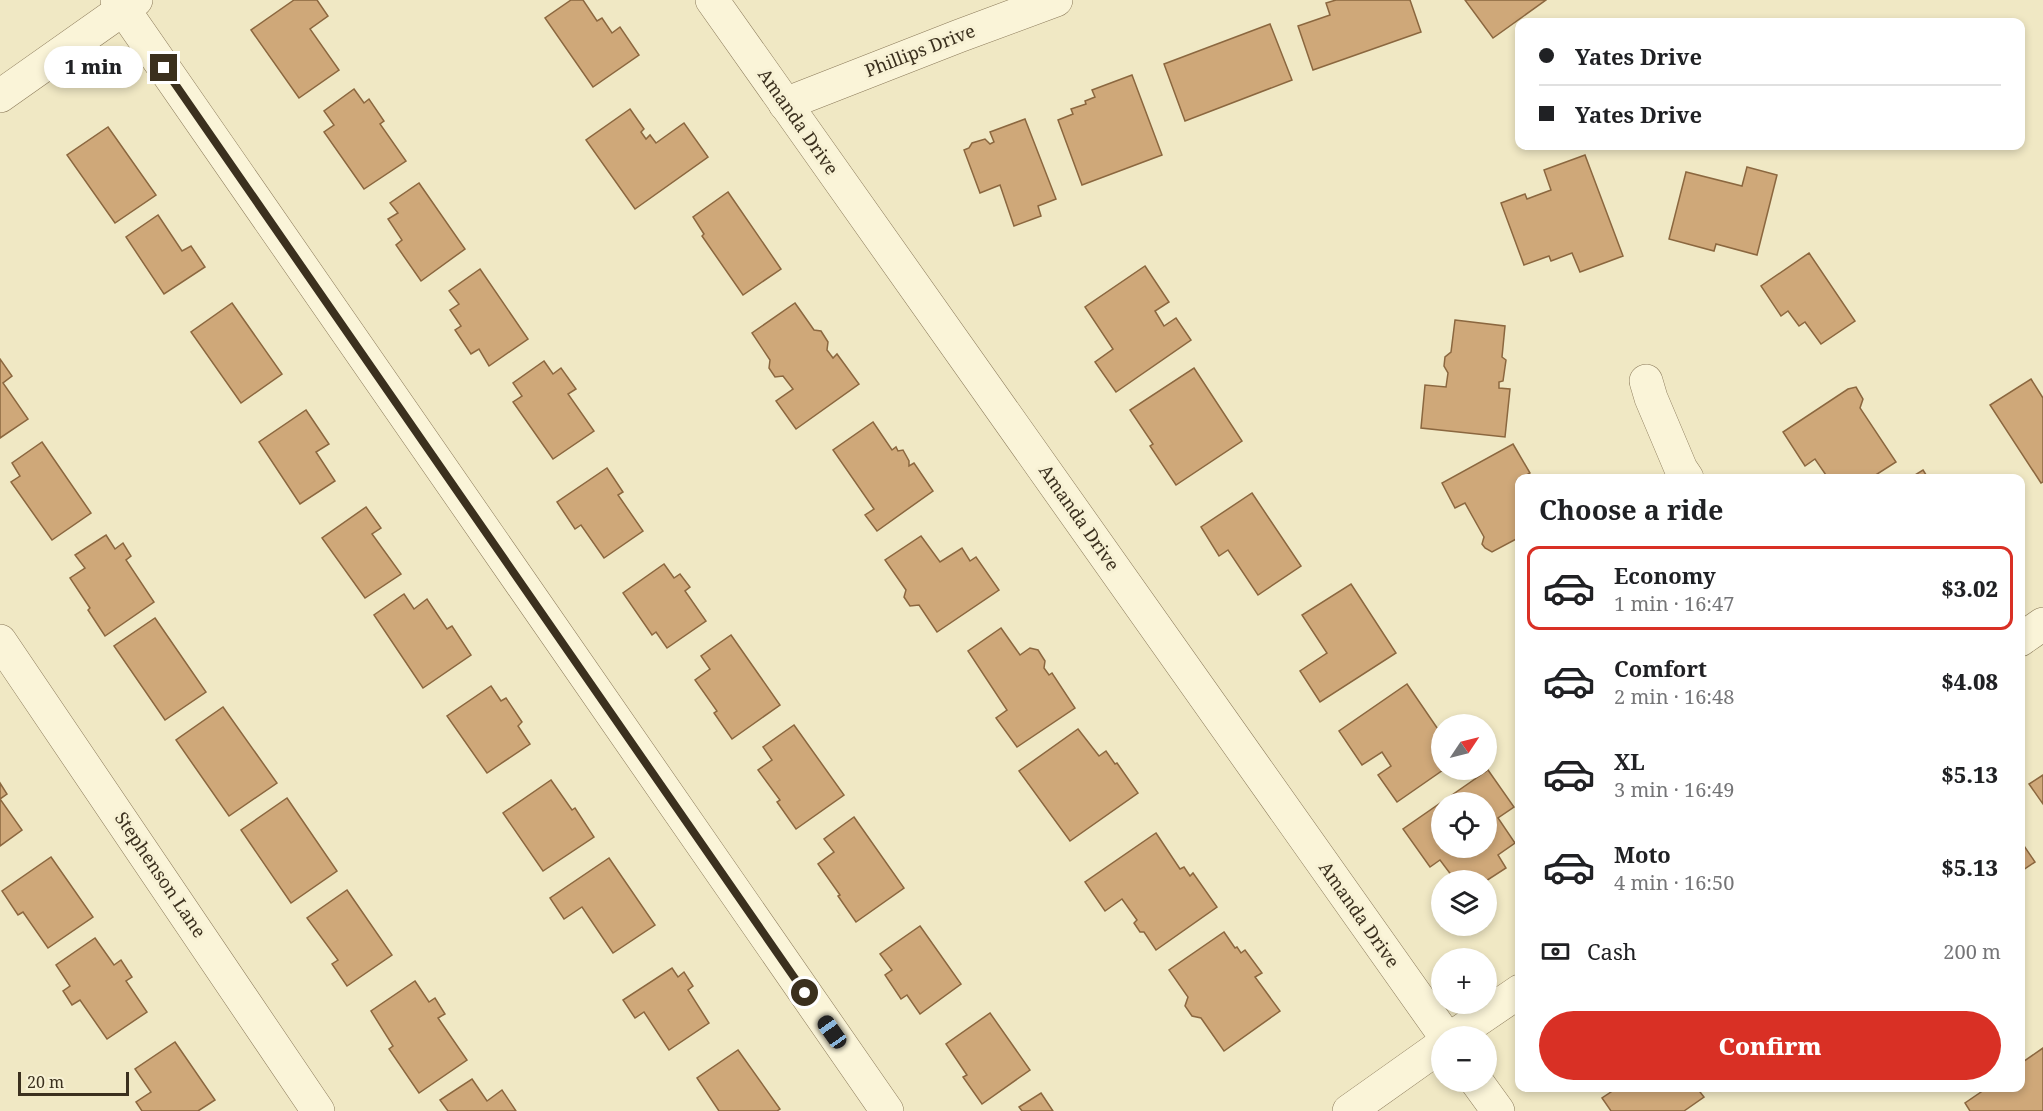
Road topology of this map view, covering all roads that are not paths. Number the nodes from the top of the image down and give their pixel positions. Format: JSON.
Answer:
{"nodes":[{"id":1,"x":712,"y":0,"type":"edge"},
{"id":2,"x":1056,"y":0,"type":"edge"},
{"id":3,"x":125,"y":3,"type":"edge"},
{"id":4,"x":0,"y":96,"type":"edge"},
{"id":5,"x":785,"y":104,"type":"junction"},
{"id":6,"x":1646,"y":381,"type":"dead end"},
{"id":7,"x":1684,"y":474,"type":"edge"},
{"id":8,"x":2043,"y":624,"type":"edge"},
{"id":9,"x":2025,"y":637,"type":"edge"},
{"id":10,"x":0,"y":641,"type":"edge"},
{"id":11,"x":1515,"y":994,"type":"edge"},
{"id":12,"x":1438,"y":1026,"type":"edge"},
{"id":13,"x":1469,"y":1026,"type":"edge"},
{"id":14,"x":1431,"y":1053,"type":"edge"},
{"id":15,"x":1484,"y":1092,"type":"edge"},
{"id":16,"x":318,"y":1111,"type":"edge"},
{"id":17,"x":887,"y":1111,"type":"edge"},
{"id":18,"x":1349,"y":1111,"type":"edge"},
{"id":19,"x":1498,"y":1111,"type":"edge"}],
"edges":[{"from":1,"to":5,"type":"street","name":"Amanda Drive"},
{"from":2,"to":5,"type":"street","name":"Phillips Drive"},
{"from":3,"to":4,"type":"street"},
{"from":3,"to":17,"type":"street"},
{"from":5,"to":12,"type":"street","name":"Amanda Drive"},
{"from":6,"to":7,"type":"street"},
{"from":8,"to":9,"type":"street"},
{"from":10,"to":16,"type":"street","name":"Stephenson Lane"},
{"from":11,"to":13,"type":"street"},
{"from":14,"to":18,"type":"street"},
{"from":15,"to":19,"type":"street"}]}
